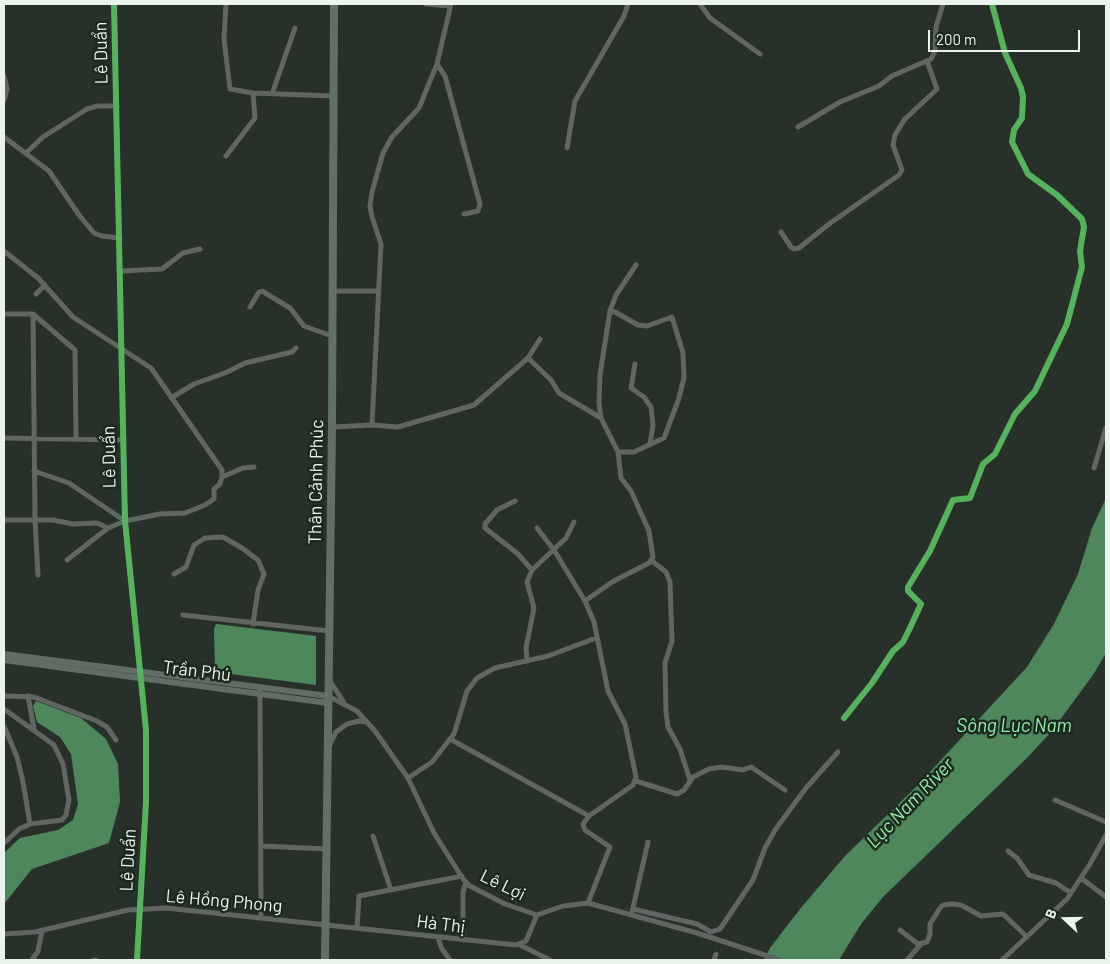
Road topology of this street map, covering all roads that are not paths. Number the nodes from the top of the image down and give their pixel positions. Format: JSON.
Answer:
{"nodes":[{"id":1,"x":114,"y":4,"type":"edge"},
{"id":2,"x":226,"y":4,"type":"edge"},
{"id":3,"x":334,"y":4,"type":"edge"},
{"id":4,"x":426,"y":4,"type":"edge"},
{"id":5,"x":628,"y":4,"type":"edge"},
{"id":6,"x":700,"y":4,"type":"edge"},
{"id":7,"x":943,"y":4,"type":"edge"},
{"id":8,"x":992,"y":4,"type":"edge"},
{"id":9,"x":451,"y":5,"type":"edge"},
{"id":10,"x":295,"y":28,"type":"dead end"},
{"id":11,"x":760,"y":54,"type":"dead end"},
{"id":12,"x":928,"y":61,"type":"junction"},
{"id":13,"x":437,"y":64,"type":"junction"},
{"id":14,"x":4,"y":76,"type":"edge"},
{"id":15,"x":253,"y":93,"type":"junction"},
{"id":16,"x":272,"y":94,"type":"junction"},
{"id":17,"x":333,"y":96,"type":"junction"},
{"id":18,"x":4,"y":100,"type":"edge"},
{"id":19,"x":117,"y":106,"type":"junction"},
{"id":20,"x":798,"y":127,"type":"dead end"},
{"id":21,"x":4,"y":137,"type":"edge"},
{"id":22,"x":567,"y":148,"type":"dead end"},
{"id":23,"x":26,"y":153,"type":"junction"},
{"id":24,"x":226,"y":156,"type":"dead end"},
{"id":25,"x":464,"y":214,"type":"dead end"},
{"id":26,"x":781,"y":232,"type":"dead end"},
{"id":27,"x":120,"y":238,"type":"junction"},
{"id":28,"x":200,"y":249,"type":"dead end"},
{"id":29,"x":4,"y":251,"type":"edge"},
{"id":30,"x":636,"y":265,"type":"dead end"},
{"id":31,"x":121,"y":271,"type":"junction"},
{"id":32,"x":45,"y":285,"type":"junction"},
{"id":33,"x":332,"y":292,"type":"junction"},
{"id":34,"x":379,"y":292,"type":"junction"},
{"id":35,"x":36,"y":294,"type":"dead end"},
{"id":36,"x":250,"y":307,"type":"dead end"},
{"id":37,"x":610,"y":311,"type":"junction"},
{"id":38,"x":4,"y":314,"type":"edge"},
{"id":39,"x":33,"y":314,"type":"junction"},
{"id":40,"x":332,"y":336,"type":"junction"},
{"id":41,"x":540,"y":339,"type":"dead end"},
{"id":42,"x":296,"y":348,"type":"dead end"},
{"id":43,"x":123,"y":351,"type":"junction"},
{"id":44,"x":528,"y":358,"type":"junction"},
{"id":45,"x":635,"y":364,"type":"dead end"},
{"id":46,"x":172,"y":398,"type":"junction"},
{"id":47,"x":601,"y":418,"type":"junction"},
{"id":48,"x":372,"y":425,"type":"junction"},
{"id":49,"x":332,"y":427,"type":"junction"},
{"id":50,"x":1106,"y":428,"type":"edge"},
{"id":51,"x":4,"y":438,"type":"edge"},
{"id":52,"x":34,"y":439,"type":"junction"},
{"id":53,"x":76,"y":439,"type":"junction"},
{"id":54,"x":124,"y":440,"type":"junction"},
{"id":55,"x":650,"y":444,"type":"junction"},
{"id":56,"x":618,"y":452,"type":"junction"},
{"id":57,"x":254,"y":467,"type":"dead end"},
{"id":58,"x":1094,"y":468,"type":"dead end"},
{"id":59,"x":34,"y":471,"type":"junction"},
{"id":60,"x":222,"y":477,"type":"junction"},
{"id":61,"x":515,"y":501,"type":"dead end"},
{"id":62,"x":4,"y":520,"type":"edge"},
{"id":63,"x":35,"y":520,"type":"junction"},
{"id":64,"x":125,"y":521,"type":"junction"},
{"id":65,"x":574,"y":522,"type":"dead end"},
{"id":66,"x":108,"y":528,"type":"junction"},
{"id":67,"x":536,"y":528,"type":"dead end"},
{"id":68,"x":554,"y":550,"type":"junction"},
{"id":69,"x":67,"y":560,"type":"dead end"},
{"id":70,"x":652,"y":561,"type":"junction"},
{"id":71,"x":532,"y":570,"type":"junction"},
{"id":72,"x":174,"y":574,"type":"dead end"},
{"id":73,"x":38,"y":575,"type":"dead end"},
{"id":74,"x":585,"y":601,"type":"junction"},
{"id":75,"x":183,"y":615,"type":"dead end"},
{"id":76,"x":253,"y":624,"type":"junction"},
{"id":77,"x":329,"y":631,"type":"junction"},
{"id":78,"x":596,"y":638,"type":"junction"},
{"id":79,"x":4,"y":654,"type":"edge"},
{"id":80,"x":4,"y":660,"type":"edge"},
{"id":81,"x":527,"y":660,"type":"junction"},
{"id":82,"x":142,"y":672,"type":"junction"},
{"id":83,"x":328,"y":676,"type":"junction"},
{"id":84,"x":143,"y":679,"type":"junction"},
{"id":85,"x":260,"y":690,"type":"junction"},
{"id":86,"x":4,"y":696,"type":"edge"},
{"id":87,"x":28,"y":696,"type":"junction"},
{"id":88,"x":328,"y":699,"type":"junction"},
{"id":89,"x":345,"y":703,"type":"junction"},
{"id":90,"x":4,"y":709,"type":"edge"},
{"id":91,"x":844,"y":718,"type":"dead end"},
{"id":92,"x":366,"y":722,"type":"junction"},
{"id":93,"x":4,"y":726,"type":"edge"},
{"id":94,"x":34,"y":729,"type":"junction"},
{"id":95,"x":450,"y":739,"type":"junction"},
{"id":96,"x":116,"y":740,"type":"dead end"},
{"id":97,"x":328,"y":750,"type":"junction"},
{"id":98,"x":838,"y":752,"type":"dead end"},
{"id":99,"x":408,"y":778,"type":"junction"},
{"id":100,"x":690,"y":780,"type":"junction"},
{"id":101,"x":636,"y":781,"type":"junction"},
{"id":102,"x":784,"y":790,"type":"dead end"},
{"id":103,"x":1055,"y":800,"type":"dead end"},
{"id":104,"x":589,"y":816,"type":"junction"},
{"id":105,"x":1106,"y":822,"type":"edge"},
{"id":106,"x":30,"y":824,"type":"junction"},
{"id":107,"x":1106,"y":835,"type":"edge"},
{"id":108,"x":373,"y":836,"type":"dead end"},
{"id":109,"x":648,"y":842,"type":"dead end"},
{"id":110,"x":4,"y":843,"type":"edge"},
{"id":111,"x":261,"y":846,"type":"junction"},
{"id":112,"x":326,"y":849,"type":"junction"},
{"id":113,"x":1008,"y":851,"type":"dead end"},
{"id":114,"x":462,"y":876,"type":"junction"},
{"id":115,"x":1081,"y":878,"type":"junction"},
{"id":116,"x":466,"y":882,"type":"junction"},
{"id":117,"x":391,"y":890,"type":"junction"},
{"id":118,"x":1071,"y":893,"type":"junction"},
{"id":119,"x":1106,"y":897,"type":"edge"},
{"id":120,"x":588,"y":903,"type":"junction"},
{"id":121,"x":141,"y":909,"type":"junction"},
{"id":122,"x":632,"y":912,"type":"junction"},
{"id":123,"x":537,"y":915,"type":"junction"},
{"id":124,"x":261,"y":917,"type":"junction"},
{"id":125,"x":324,"y":924,"type":"junction"},
{"id":126,"x":356,"y":928,"type":"junction"},
{"id":127,"x":900,"y":930,"type":"dead end"},
{"id":128,"x":42,"y":931,"type":"junction"},
{"id":129,"x":4,"y":934,"type":"edge"},
{"id":130,"x":1026,"y":936,"type":"junction"},
{"id":131,"x":438,"y":938,"type":"junction"},
{"id":132,"x":463,"y":940,"type":"junction"},
{"id":133,"x":922,"y":944,"type":"junction"},
{"id":134,"x":519,"y":945,"type":"junction"},
{"id":135,"x":716,"y":954,"type":"dead end"},
{"id":136,"x":32,"y":960,"type":"edge"},
{"id":137,"x":137,"y":960,"type":"edge"},
{"id":138,"x":325,"y":960,"type":"edge"},
{"id":139,"x":450,"y":960,"type":"edge"},
{"id":140,"x":550,"y":960,"type":"edge"},
{"id":141,"x":714,"y":960,"type":"edge"},
{"id":142,"x":780,"y":960,"type":"edge"},
{"id":143,"x":907,"y":960,"type":"edge"},
{"id":144,"x":1002,"y":960,"type":"edge"}],
"edges":[{"from":1,"to":19,"type":"street","name":"Lê Duẩn"},
{"from":2,"to":15,"type":"street"},
{"from":3,"to":17,"type":"highway","name":"Thân Cảnh Phúc"},
{"from":4,"to":9,"type":"street"},
{"from":5,"to":22,"type":"street"},
{"from":6,"to":11,"type":"street"},
{"from":7,"to":12,"type":"street"},
{"from":8,"to":91,"type":"street"},
{"from":9,"to":13,"type":"street"},
{"from":10,"to":16,"type":"street"},
{"from":12,"to":20,"type":"street"},
{"from":12,"to":26,"type":"street"},
{"from":13,"to":25,"type":"street"},
{"from":13,"to":34,"type":"street"},
{"from":14,"to":18,"type":"street"},
{"from":15,"to":16,"type":"street"},
{"from":15,"to":24,"type":"street"},
{"from":16,"to":17,"type":"street"},
{"from":17,"to":33,"type":"highway","name":"Thân Cảnh Phúc"},
{"from":19,"to":23,"type":"street"},
{"from":19,"to":27,"type":"street","name":"Lê Duẩn"},
{"from":21,"to":23,"type":"street"},
{"from":23,"to":27,"type":"street"},
{"from":27,"to":31,"type":"street","name":"Lê Duẩn"},
{"from":28,"to":31,"type":"street"},
{"from":29,"to":32,"type":"street"},
{"from":30,"to":37,"type":"street"},
{"from":31,"to":43,"type":"street","name":"Lê Duẩn"},
{"from":32,"to":35,"type":"street"},
{"from":32,"to":43,"type":"street"},
{"from":33,"to":34,"type":"street"},
{"from":33,"to":40,"type":"highway","name":"Thân Cảnh Phúc"},
{"from":34,"to":48,"type":"street"},
{"from":36,"to":40,"type":"street"},
{"from":37,"to":47,"type":"street"},
{"from":37,"to":55,"type":"street"},
{"from":38,"to":39,"type":"street"},
{"from":39,"to":52,"type":"street"},
{"from":39,"to":53,"type":"street"},
{"from":40,"to":49,"type":"highway","name":"Thân Cảnh Phúc"},
{"from":41,"to":44,"type":"street"},
{"from":42,"to":46,"type":"street"},
{"from":43,"to":46,"type":"street"},
{"from":43,"to":54,"type":"street","name":"Lê Duẩn"},
{"from":44,"to":47,"type":"street"},
{"from":44,"to":48,"type":"street"},
{"from":45,"to":55,"type":"street"},
{"from":46,"to":60,"type":"street"},
{"from":47,"to":56,"type":"street"},
{"from":48,"to":49,"type":"street"},
{"from":49,"to":77,"type":"highway","name":"Thân Cảnh Phúc"},
{"from":50,"to":58,"type":"street"},
{"from":51,"to":52,"type":"street"},
{"from":52,"to":53,"type":"street"},
{"from":52,"to":59,"type":"street"},
{"from":53,"to":54,"type":"street"},
{"from":54,"to":64,"type":"street","name":"Lê Duẩn"},
{"from":55,"to":56,"type":"street"},
{"from":56,"to":70,"type":"street"},
{"from":57,"to":60,"type":"street"},
{"from":59,"to":63,"type":"street"},
{"from":59,"to":64,"type":"street"},
{"from":60,"to":64,"type":"street"},
{"from":61,"to":71,"type":"street"},
{"from":62,"to":63,"type":"street"},
{"from":63,"to":66,"type":"street"},
{"from":63,"to":73,"type":"street"},
{"from":64,"to":66,"type":"street"},
{"from":64,"to":82,"type":"street","name":"Lê Duẩn"},
{"from":65,"to":68,"type":"street"},
{"from":66,"to":69,"type":"street"},
{"from":67,"to":68,"type":"street"},
{"from":68,"to":71,"type":"street"},
{"from":68,"to":74,"type":"street"},
{"from":70,"to":74,"type":"street"},
{"from":70,"to":100,"type":"street"},
{"from":71,"to":81,"type":"street"},
{"from":72,"to":76,"type":"street"},
{"from":74,"to":78,"type":"street"},
{"from":75,"to":76,"type":"street"},
{"from":76,"to":77,"type":"street"},
{"from":77,"to":83,"type":"highway","name":"Thân Cảnh Phúc"},
{"from":78,"to":81,"type":"street"},
{"from":78,"to":101,"type":"street"},
{"from":79,"to":82,"type":"main road","name":"Trần Phú"},
{"from":80,"to":84,"type":"main road","name":"Trần Phú"},
{"from":81,"to":95,"type":"street"},
{"from":82,"to":84,"type":"street","name":"Lê Duẩn"},
{"from":82,"to":85,"type":"main road","name":"Trần Phú"},
{"from":83,"to":88,"type":"highway","name":"Thân Cảnh Phúc"},
{"from":83,"to":89,"type":"street","name":"Lê Lợi"},
{"from":84,"to":85,"type":"main road","name":"Trần Phú"},
{"from":84,"to":121,"type":"street","name":"Lê Duẩn"},
{"from":85,"to":88,"type":"main road","name":"Trần Phú"},
{"from":85,"to":111,"type":"street"},
{"from":86,"to":87,"type":"street"},
{"from":87,"to":94,"type":"street"},
{"from":87,"to":96,"type":"street"},
{"from":88,"to":89,"type":"street"},
{"from":88,"to":97,"type":"highway","name":"Thân Cảnh Phúc"},
{"from":89,"to":92,"type":"street","name":"Lê Lợi"},
{"from":90,"to":94,"type":"street"},
{"from":92,"to":97,"type":"street"},
{"from":92,"to":99,"type":"street","name":"Lê Lợi"},
{"from":93,"to":106,"type":"street"},
{"from":94,"to":106,"type":"street"},
{"from":95,"to":99,"type":"street"},
{"from":95,"to":104,"type":"street"},
{"from":97,"to":112,"type":"highway","name":"Thân Cảnh Phúc"},
{"from":98,"to":122,"type":"street"},
{"from":99,"to":114,"type":"street","name":"Lê Lợi"},
{"from":100,"to":101,"type":"street"},
{"from":100,"to":102,"type":"street"},
{"from":101,"to":104,"type":"street"},
{"from":103,"to":105,"type":"street"},
{"from":104,"to":120,"type":"street"},
{"from":106,"to":110,"type":"street"},
{"from":107,"to":115,"type":"street"},
{"from":108,"to":117,"type":"street"},
{"from":109,"to":122,"type":"street"},
{"from":111,"to":112,"type":"street"},
{"from":111,"to":124,"type":"street"},
{"from":112,"to":125,"type":"highway","name":"Thân Cảnh Phúc"},
{"from":113,"to":118,"type":"street"},
{"from":114,"to":116,"type":"street","name":"Lê Lợi"},
{"from":114,"to":117,"type":"street"},
{"from":115,"to":118,"type":"street"},
{"from":115,"to":119,"type":"street"},
{"from":116,"to":123,"type":"street","name":"Lê Lợi"},
{"from":116,"to":132,"type":"street"},
{"from":117,"to":126,"type":"street"},
{"from":118,"to":130,"type":"street"},
{"from":120,"to":122,"type":"street","name":"Lê Lợi"},
{"from":120,"to":123,"type":"street","name":"Lê Lợi"},
{"from":121,"to":124,"type":"street","name":"Lê Hồng Phong"},
{"from":121,"to":128,"type":"street","name":"Lê Hồng Phong"},
{"from":121,"to":137,"type":"street","name":"Lê Duẩn"},
{"from":122,"to":142,"type":"street","name":"Lê Lợi"},
{"from":123,"to":134,"type":"street"},
{"from":124,"to":125,"type":"street","name":"Lê Hồng Phong"},
{"from":125,"to":126,"type":"street","name":"Hà Thị"},
{"from":125,"to":138,"type":"highway","name":"Thân Cảnh Phúc"},
{"from":126,"to":131,"type":"street","name":"Hà Thị"},
{"from":127,"to":133,"type":"street"},
{"from":128,"to":129,"type":"street","name":"Lê Hồng Phong"},
{"from":128,"to":136,"type":"street"},
{"from":130,"to":133,"type":"street"},
{"from":130,"to":144,"type":"street"},
{"from":131,"to":132,"type":"street","name":"Hà Thị"},
{"from":131,"to":139,"type":"street"},
{"from":132,"to":134,"type":"street","name":"Hà Thị"},
{"from":133,"to":143,"type":"street"},
{"from":134,"to":140,"type":"street"},
{"from":135,"to":141,"type":"street"}]}
